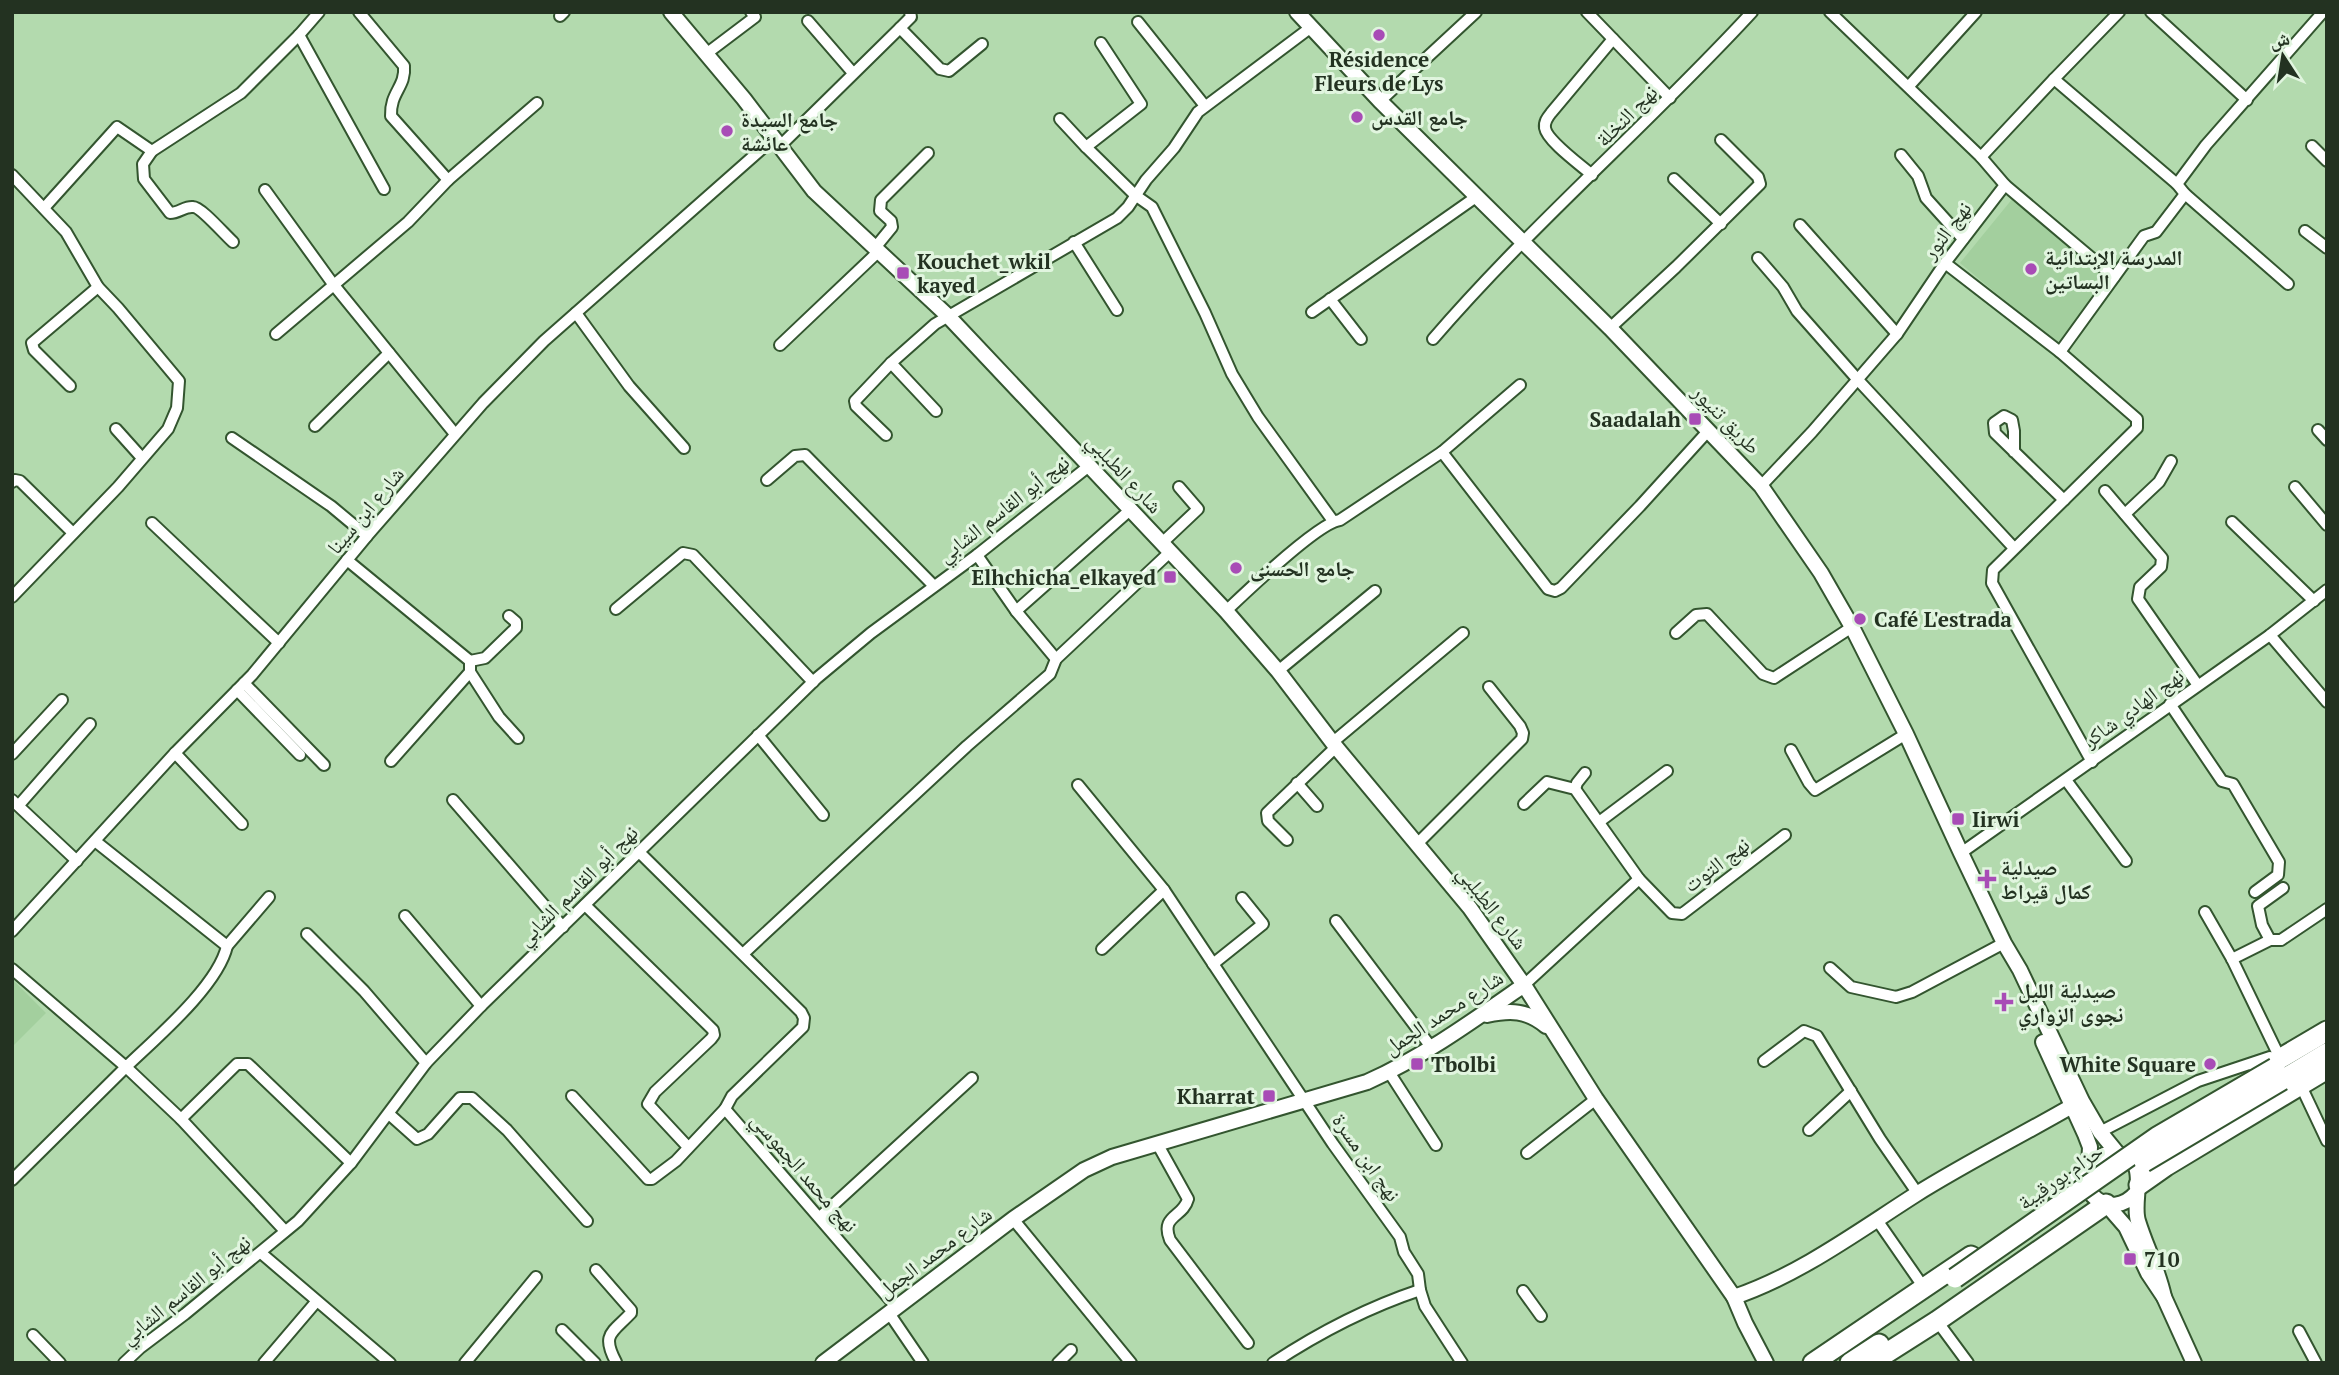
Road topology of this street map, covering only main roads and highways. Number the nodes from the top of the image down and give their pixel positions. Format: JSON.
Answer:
{"nodes":[{"id":1,"x":2327,"y":1031,"type":"edge"},
{"id":2,"x":2327,"y":1038,"type":"edge"},
{"id":3,"x":2327,"y":1053,"type":"edge"},
{"id":4,"x":2283,"y":1069,"type":"junction"},
{"id":5,"x":2327,"y":1069,"type":"edge"},
{"id":6,"x":2118,"y":1154,"type":"road end"},
{"id":7,"x":2089,"y":1170,"type":"road end"},
{"id":8,"x":2137,"y":1189,"type":"road end"},
{"id":9,"x":2105,"y":1204,"type":"road end"},
{"id":10,"x":1959,"y":1284,"type":"junction"},
{"id":11,"x":1813,"y":1363,"type":"edge"},
{"id":12,"x":1827,"y":1363,"type":"edge"},
{"id":13,"x":1850,"y":1363,"type":"edge"},
{"id":14,"x":1871,"y":1363,"type":"edge"}],
"edges":[{"from":1,"to":4,"type":"highway"},
{"from":2,"to":4,"type":"highway","name":"حزام بورقيبة"},
{"from":3,"to":4,"type":"highway","name":"حزام بورقيبة"},
{"from":4,"to":5,"type":"highway"},
{"from":4,"to":6,"type":"highway"},
{"from":4,"to":8,"type":"highway"},
{"from":4,"to":10,"type":"highway","name":"حزام بورقيبة","bridge":true},
{"from":7,"to":11,"type":"highway"},
{"from":9,"to":14,"type":"highway"},
{"from":10,"to":12,"type":"highway","name":"حزام بورقيبة"},
{"from":10,"to":13,"type":"highway","name":"حزام بورقيبة"}]}
